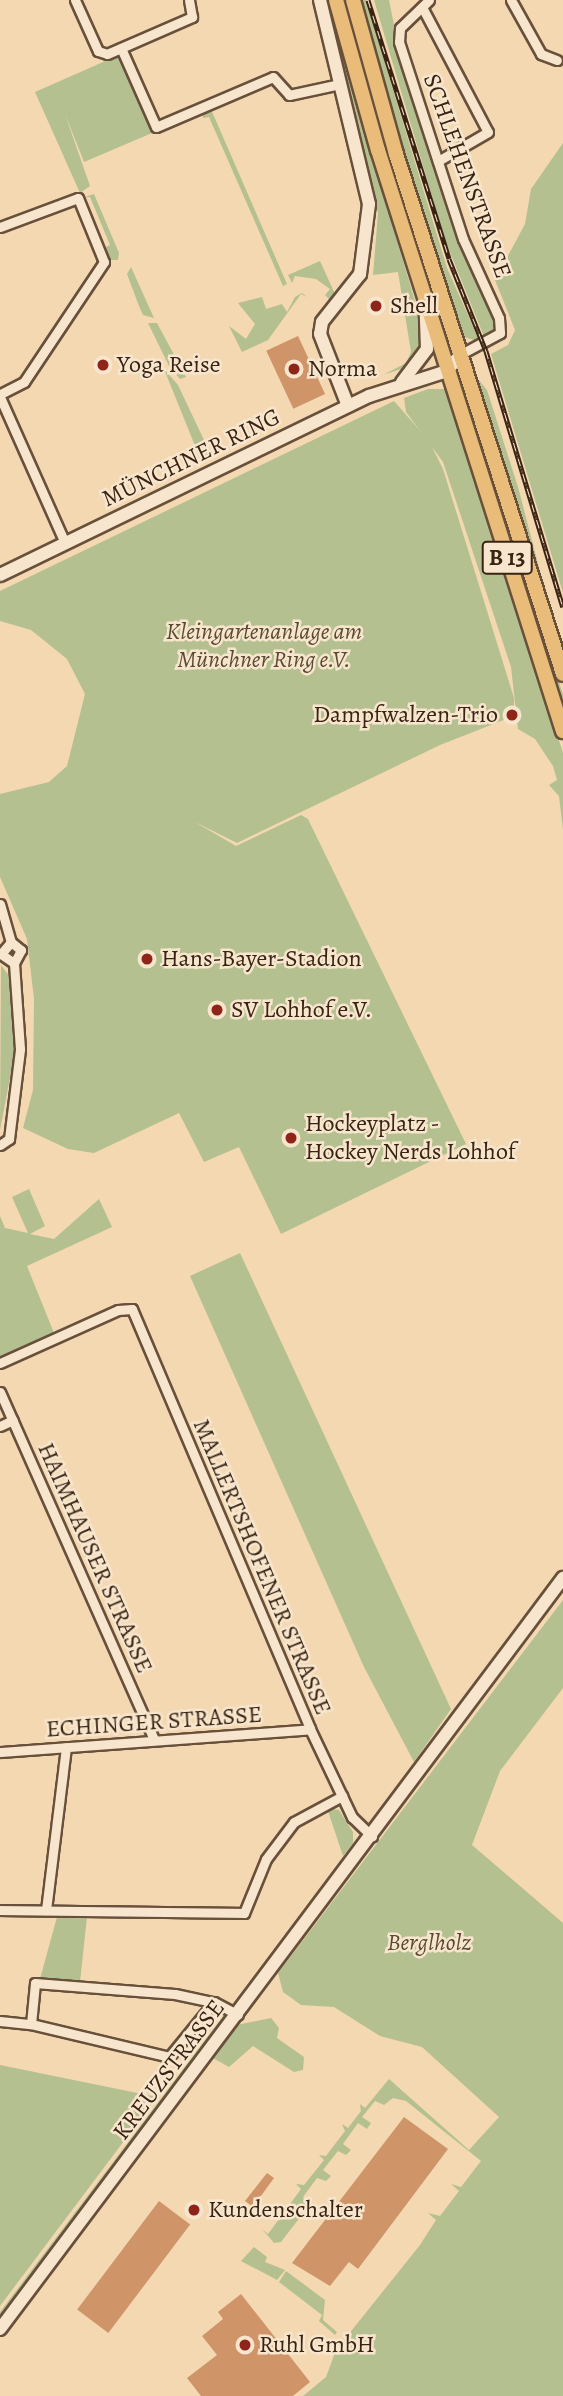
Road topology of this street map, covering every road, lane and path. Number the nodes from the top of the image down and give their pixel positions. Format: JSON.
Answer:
{"nodes":[{"id":1,"x":75,"y":0,"type":"edge"},
{"id":2,"x":189,"y":0,"type":"edge"},
{"id":3,"x":320,"y":0,"type":"edge"},
{"id":4,"x":336,"y":0,"type":"edge"},
{"id":5,"x":353,"y":0,"type":"edge"},
{"id":6,"x":511,"y":0,"type":"edge"},
{"id":7,"x":426,"y":4,"type":"edge"},
{"id":8,"x":121,"y":48,"type":"junction"},
{"id":9,"x":557,"y":60,"type":"dead end"},
{"id":10,"x":340,"y":84,"type":"junction"},
{"id":11,"x":438,"y":161,"type":"junction"},
{"id":12,"x":0,"y":227,"type":"edge"},
{"id":13,"x":423,"y":293,"type":"junction"},
{"id":14,"x":461,"y":354,"type":"junction"},
{"id":15,"x":442,"y":355,"type":"junction"},
{"id":16,"x":419,"y":363,"type":"junction"},
{"id":17,"x":449,"y":378,"type":"junction"},
{"id":18,"x":402,"y":382,"type":"junction"},
{"id":19,"x":0,"y":395,"type":"edge"},
{"id":20,"x":348,"y":406,"type":"junction"},
{"id":21,"x":2,"y":410,"type":"edge"},
{"id":22,"x":65,"y":543,"type":"junction"},
{"id":23,"x":0,"y":575,"type":"edge"},
{"id":24,"x":563,"y":674,"type":"edge"},
{"id":25,"x":563,"y":731,"type":"edge"},
{"id":26,"x":0,"y":904,"type":"edge"},
{"id":27,"x":11,"y":942,"type":"junction"},
{"id":28,"x":1,"y":958,"type":"edge"},
{"id":29,"x":14,"y":963,"type":"junction"},
{"id":30,"x":0,"y":1145,"type":"edge"},
{"id":31,"x":0,"y":1363,"type":"edge"},
{"id":32,"x":0,"y":1392,"type":"edge"},
{"id":33,"x":13,"y":1420,"type":"junction"},
{"id":34,"x":0,"y":1426,"type":"edge"},
{"id":35,"x":563,"y":1578,"type":"edge"},
{"id":36,"x":310,"y":1729,"type":"junction"},
{"id":37,"x":153,"y":1739,"type":"junction"},
{"id":38,"x":66,"y":1747,"type":"junction"},
{"id":39,"x":0,"y":1752,"type":"edge"},
{"id":40,"x":342,"y":1796,"type":"junction"},
{"id":41,"x":372,"y":1836,"type":"junction"},
{"id":42,"x":0,"y":1910,"type":"edge"},
{"id":43,"x":46,"y":1910,"type":"junction"},
{"id":44,"x":214,"y":2002,"type":"junction"},
{"id":45,"x":238,"y":2015,"type":"junction"},
{"id":46,"x":0,"y":2021,"type":"edge"},
{"id":47,"x":31,"y":2024,"type":"junction"},
{"id":48,"x":0,"y":2329,"type":"edge"}],
"edges":[{"from":1,"to":8,"type":"street"},
{"from":2,"to":8,"type":"street"},
{"from":3,"to":10,"type":"main road"},
{"from":4,"to":13,"type":"main road","number":"B 13"},
{"from":5,"to":14,"type":"main road","number":"B 13"},
{"from":6,"to":9,"type":"street"},
{"from":7,"to":11,"type":"street","name":"SCHLEHENSTRASSE"},
{"from":7,"to":11,"type":"street"},
{"from":8,"to":10,"type":"street"},
{"from":10,"to":20,"type":"main road"},
{"from":11,"to":14,"type":"street","name":"SCHLEHENSTRASSE"},
{"from":12,"to":19,"type":"street"},
{"from":13,"to":15,"type":"main road","number":"B 13"},
{"from":13,"to":16,"type":"main road","name":"MÜNCHNER RING"},
{"from":14,"to":15,"type":"main road","name":"MÜNCHNER RING"},
{"from":14,"to":17,"type":"main road"},
{"from":14,"to":24,"type":"main road","number":"B 13"},
{"from":15,"to":16,"type":"main road","name":"MÜNCHNER RING"},
{"from":15,"to":17,"type":"main road","number":"B 13"},
{"from":16,"to":18,"type":"main road","name":"MÜNCHNER RING"},
{"from":17,"to":18,"type":"main road","name":"MÜNCHNER RING"},
{"from":17,"to":25,"type":"main road","number":"B 13"},
{"from":18,"to":20,"type":"main road","name":"MÜNCHNER RING"},
{"from":19,"to":21,"type":"street"},
{"from":20,"to":22,"type":"main road","name":"MÜNCHNER RING"},
{"from":21,"to":22,"type":"street"},
{"from":22,"to":23,"type":"main road","name":"MÜNCHNER RING"},
{"from":26,"to":27,"type":"street"},
{"from":27,"to":28,"type":"street"},
{"from":27,"to":29,"type":"street"},
{"from":28,"to":29,"type":"street"},
{"from":29,"to":30,"type":"street"},
{"from":31,"to":36,"type":"street","name":"MALLERTSHOFENER STRASSE"},
{"from":32,"to":33,"type":"street","name":"HAIMHAUSER STRASSE"},
{"from":33,"to":34,"type":"street"},
{"from":33,"to":37,"type":"street","name":"HAIMHAUSER STRASSE"},
{"from":35,"to":41,"type":"main road","name":"KREUZSTRASSE"},
{"from":36,"to":37,"type":"street","name":"ECHINGER STRASSE"},
{"from":36,"to":40,"type":"street","name":"MALLERTSHOFENER STRASSE"},
{"from":37,"to":38,"type":"street","name":"ECHINGER STRASSE"},
{"from":38,"to":39,"type":"street","name":"ECHINGER STRASSE"},
{"from":38,"to":43,"type":"street"},
{"from":40,"to":41,"type":"street","name":"MALLERTSHOFENER STRASSE"},
{"from":40,"to":43,"type":"street"},
{"from":41,"to":45,"type":"main road","name":"KREUZSTRASSE"},
{"from":42,"to":43,"type":"street"},
{"from":44,"to":45,"type":"street"},
{"from":44,"to":47,"type":"street"},
{"from":44,"to":47,"type":"street"},
{"from":45,"to":48,"type":"main road","name":"KREUZSTRASSE"},
{"from":46,"to":47,"type":"street"}]}
